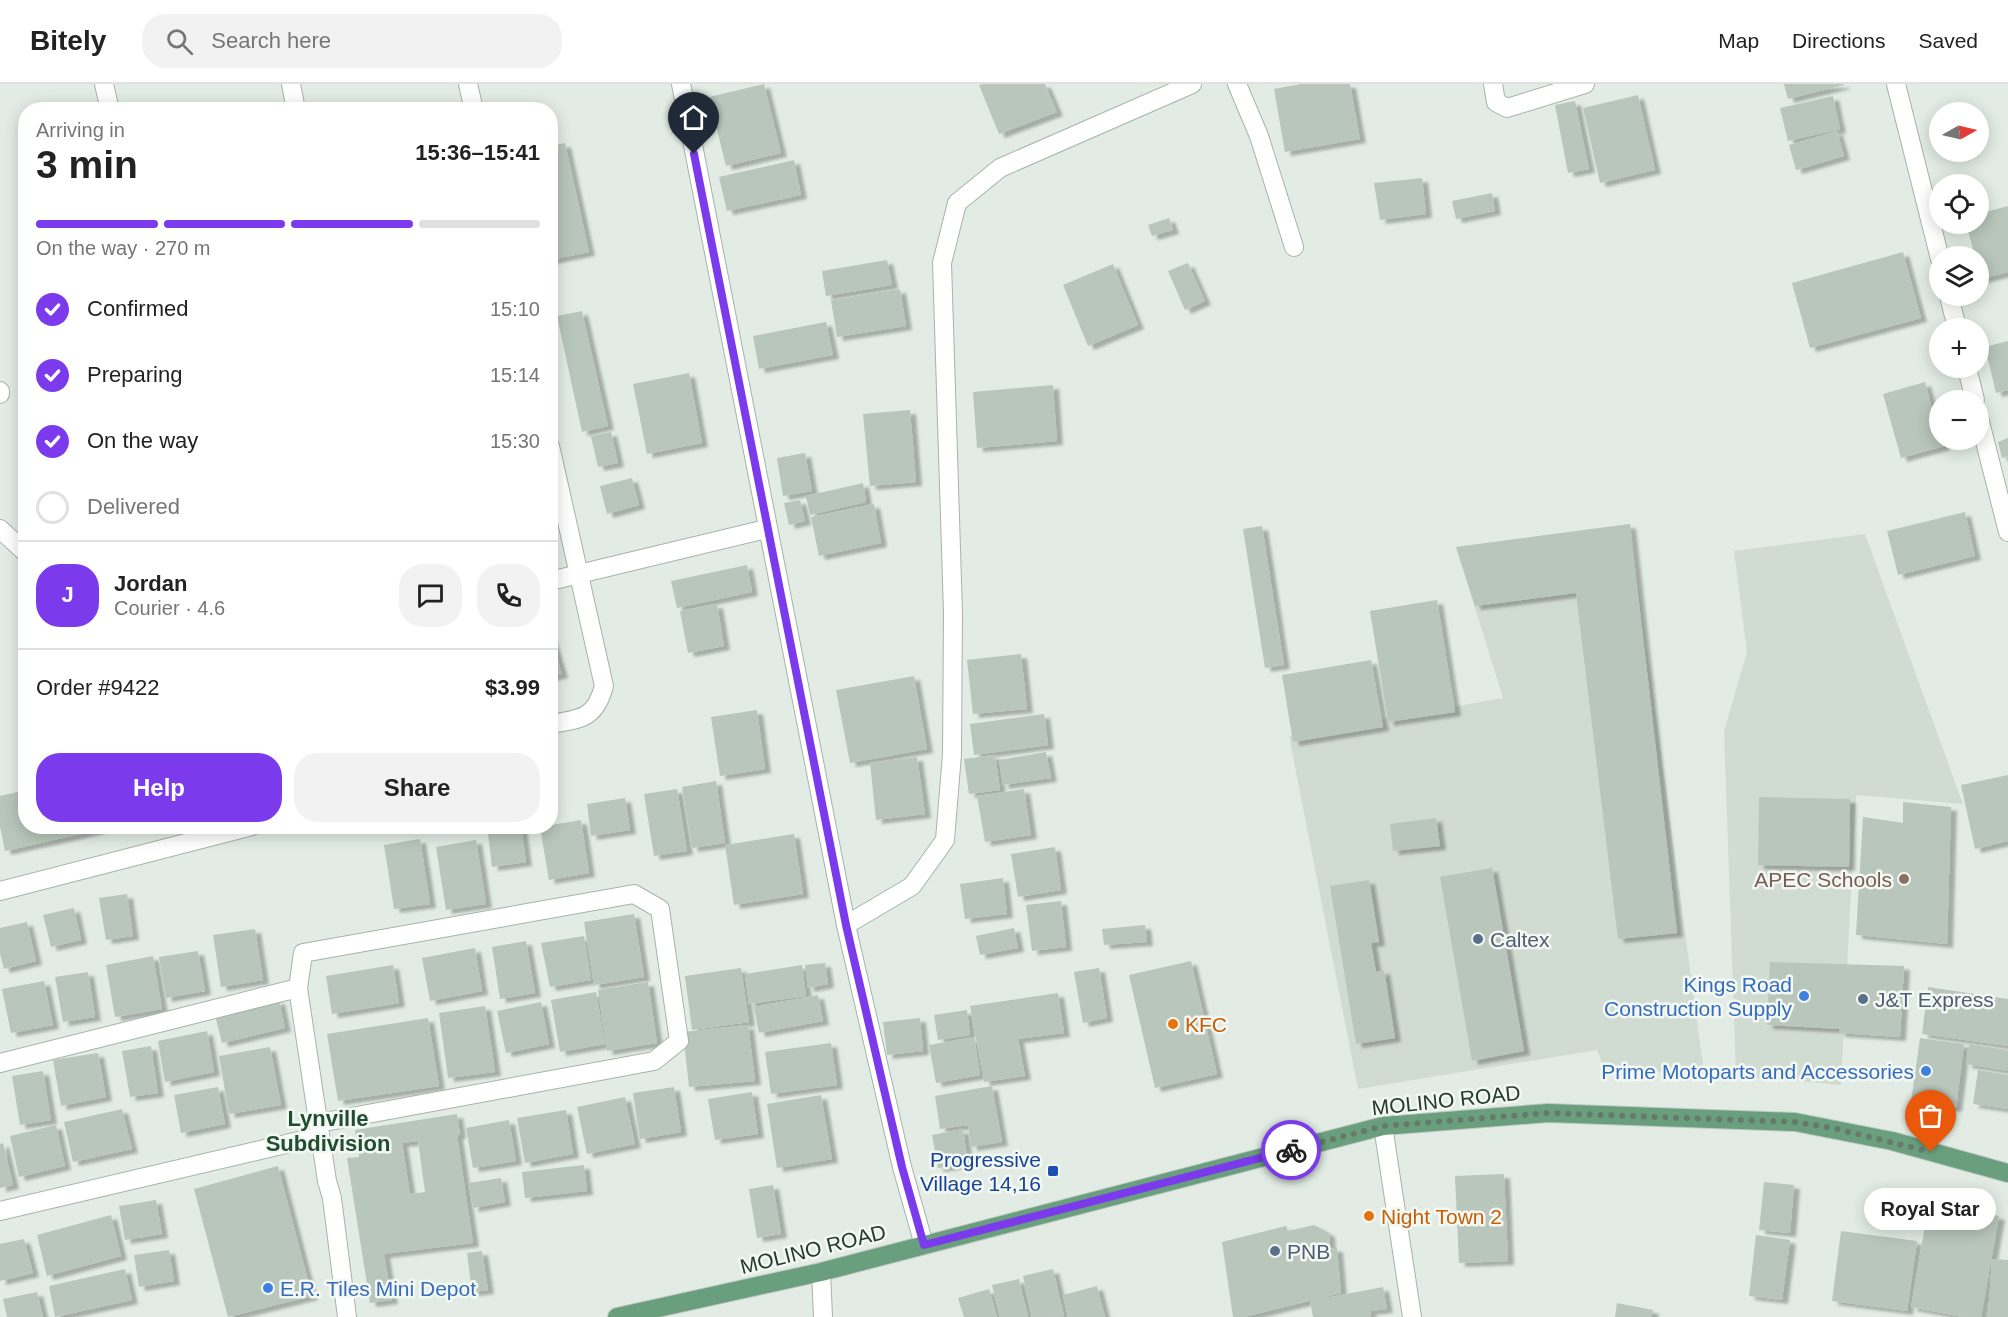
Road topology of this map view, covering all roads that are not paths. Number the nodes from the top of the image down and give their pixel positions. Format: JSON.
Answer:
{"nodes":[{"id":1,"x":104,"y":84,"type":"edge"},
{"id":2,"x":291,"y":84,"type":"edge"},
{"id":3,"x":468,"y":84,"type":"edge"},
{"id":4,"x":681,"y":84,"type":"edge"},
{"id":5,"x":1192,"y":84,"type":"edge"},
{"id":6,"x":1237,"y":84,"type":"edge"},
{"id":7,"x":1493,"y":84,"type":"edge"},
{"id":8,"x":1585,"y":84,"type":"edge"},
{"id":9,"x":1896,"y":84,"type":"edge"},
{"id":10,"x":108,"y":102,"type":"edge"},
{"id":11,"x":294,"y":102,"type":"edge"},
{"id":12,"x":472,"y":102,"type":"edge"},
{"id":13,"x":1937,"y":246,"type":"edge"},
{"id":14,"x":1294,"y":247,"type":"dead end"},
{"id":15,"x":1987,"y":450,"type":"edge"},
{"id":16,"x":558,"y":481,"type":"edge"},
{"id":17,"x":0,"y":529,"type":"edge"},
{"id":18,"x":766,"y":529,"type":"junction"},
{"id":19,"x":2008,"y":532,"type":"edge"},
{"id":20,"x":18,"y":546,"type":"edge"},
{"id":21,"x":579,"y":574,"type":"junction"},
{"id":22,"x":558,"y":579,"type":"edge"},
{"id":23,"x":558,"y":723,"type":"edge"},
{"id":24,"x":221,"y":834,"type":"edge"},
{"id":25,"x":0,"y":891,"type":"edge"},
{"id":26,"x":846,"y":925,"type":"junction"},
{"id":27,"x":298,"y":988,"type":"junction"},
{"id":28,"x":0,"y":1063,"type":"edge"},
{"id":29,"x":1383,"y":1126,"type":"junction"},
{"id":30,"x":320,"y":1129,"type":"junction"},
{"id":31,"x":2008,"y":1173,"type":"edge"},
{"id":32,"x":0,"y":1210,"type":"edge"},
{"id":33,"x":924,"y":1245,"type":"junction"},
{"id":34,"x":821,"y":1272,"type":"junction"},
{"id":35,"x":347,"y":1317,"type":"edge"},
{"id":36,"x":617,"y":1317,"type":"edge"},
{"id":37,"x":823,"y":1317,"type":"edge"},
{"id":38,"x":1412,"y":1317,"type":"edge"}],
"edges":[{"from":1,"to":10,"type":"street"},
{"from":2,"to":11,"type":"street"},
{"from":3,"to":12,"type":"street"},
{"from":4,"to":18,"type":"street"},
{"from":5,"to":26,"type":"street"},
{"from":6,"to":14,"type":"street"},
{"from":7,"to":8,"type":"street"},
{"from":9,"to":13,"type":"street"},
{"from":15,"to":19,"type":"street"},
{"from":16,"to":21,"type":"street"},
{"from":17,"to":20,"type":"street"},
{"from":18,"to":21,"type":"street"},
{"from":18,"to":26,"type":"street"},
{"from":21,"to":22,"type":"street"},
{"from":21,"to":23,"type":"street"},
{"from":24,"to":25,"type":"street"},
{"from":26,"to":33,"type":"street"},
{"from":27,"to":28,"type":"street"},
{"from":27,"to":30,"type":"street"},
{"from":27,"to":30,"type":"street"},
{"from":29,"to":31,"type":"main road","name":"MOLINO ROAD"},
{"from":29,"to":33,"type":"main road","name":"MOLINO ROAD"},
{"from":29,"to":38,"type":"street"},
{"from":30,"to":32,"type":"street"},
{"from":30,"to":35,"type":"street"},
{"from":33,"to":34,"type":"main road","name":"MOLINO ROAD"},
{"from":34,"to":36,"type":"main road","name":"MOLINO ROAD"},
{"from":34,"to":37,"type":"street"}]}
